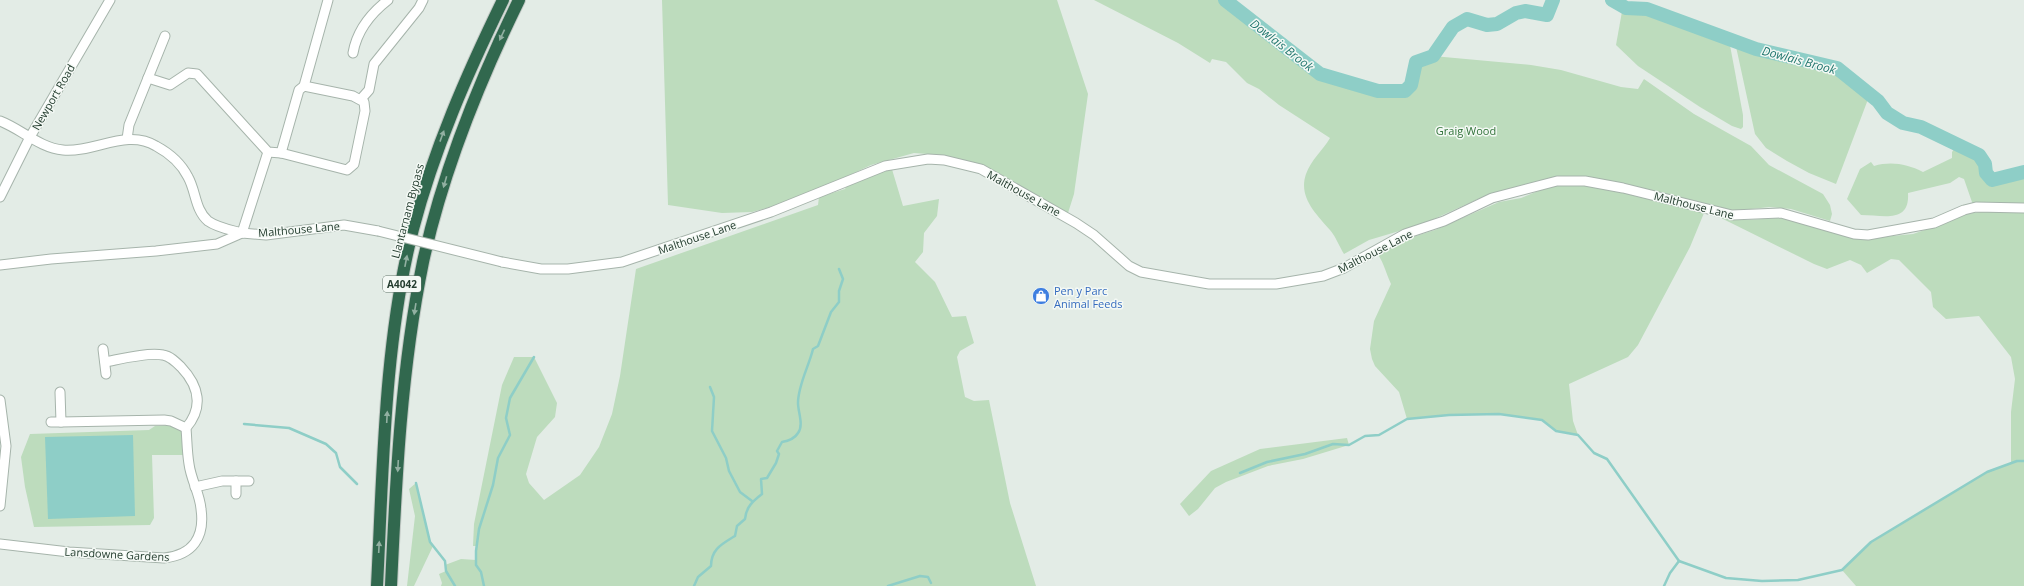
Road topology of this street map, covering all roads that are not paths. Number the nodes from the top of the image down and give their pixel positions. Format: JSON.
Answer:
{"nodes":[{"id":1,"x":110,"y":0,"type":"edge"},
{"id":2,"x":328,"y":0,"type":"edge"},
{"id":3,"x":388,"y":0,"type":"edge"},
{"id":4,"x":423,"y":0,"type":"edge"},
{"id":5,"x":503,"y":0,"type":"edge"},
{"id":6,"x":519,"y":0,"type":"edge"},
{"id":7,"x":165,"y":36,"type":"dead end"},
{"id":8,"x":353,"y":53,"type":"dead end"},
{"id":9,"x":148,"y":78,"type":"junction"},
{"id":10,"x":304,"y":86,"type":"junction"},
{"id":11,"x":361,"y":99,"type":"junction"},
{"id":12,"x":0,"y":121,"type":"edge"},
{"id":13,"x":30,"y":137,"type":"junction"},
{"id":14,"x":127,"y":139,"type":"junction"},
{"id":15,"x":268,"y":152,"type":"junction"},
{"id":16,"x":281,"y":153,"type":"junction"},
{"id":17,"x":0,"y":197,"type":"edge"},
{"id":18,"x":2024,"y":208,"type":"edge"},
{"id":19,"x":242,"y":233,"type":"junction"},
{"id":20,"x":0,"y":265,"type":"edge"},
{"id":21,"x":103,"y":350,"type":"dead end"},
{"id":22,"x":105,"y":362,"type":"junction"},
{"id":23,"x":106,"y":374,"type":"dead end"},
{"id":24,"x":60,"y":392,"type":"dead end"},
{"id":25,"x":0,"y":400,"type":"edge"},
{"id":26,"x":50,"y":422,"type":"dead end"},
{"id":27,"x":61,"y":422,"type":"junction"},
{"id":28,"x":186,"y":428,"type":"junction"},
{"id":29,"x":236,"y":481,"type":"junction"},
{"id":30,"x":249,"y":482,"type":"dead end"},
{"id":31,"x":195,"y":487,"type":"junction"},
{"id":32,"x":236,"y":494,"type":"dead end"},
{"id":33,"x":0,"y":506,"type":"edge"},
{"id":34,"x":0,"y":544,"type":"edge"},
{"id":35,"x":377,"y":586,"type":"edge"},
{"id":36,"x":391,"y":586,"type":"edge"}],
"edges":[{"from":1,"to":13,"type":"street","name":"Newport Road"},
{"from":2,"to":10,"type":"street"},
{"from":3,"to":8,"type":"street"},
{"from":4,"to":11,"type":"street"},
{"from":35,"to":5,"type":"highway","name":"Llantarnam Bypass","number":"A4042","one_way":true},
{"from":6,"to":36,"type":"highway","number":"A4042","one_way":true},
{"from":7,"to":9,"type":"street"},
{"from":9,"to":14,"type":"street"},
{"from":9,"to":15,"type":"street"},
{"from":10,"to":11,"type":"street"},
{"from":10,"to":16,"type":"street"},
{"from":11,"to":16,"type":"street"},
{"from":12,"to":13,"type":"street"},
{"from":13,"to":14,"type":"street"},
{"from":13,"to":17,"type":"street","name":"Newport Road"},
{"from":14,"to":19,"type":"street"},
{"from":15,"to":16,"type":"street"},
{"from":15,"to":19,"type":"street"},
{"from":18,"to":19,"type":"street","name":"Malthouse Lane","bridge":true},
{"from":19,"to":20,"type":"street","name":"Malthouse Lane"},
{"from":21,"to":22,"type":"street"},
{"from":22,"to":23,"type":"street"},
{"from":22,"to":28,"type":"street"},
{"from":24,"to":27,"type":"street"},
{"from":25,"to":33,"type":"street"},
{"from":26,"to":27,"type":"street"},
{"from":27,"to":28,"type":"street"},
{"from":28,"to":31,"type":"street","name":"Lansdowne Gardens"},
{"from":29,"to":30,"type":"street"},
{"from":29,"to":31,"type":"street"},
{"from":29,"to":32,"type":"street"},
{"from":31,"to":34,"type":"street","name":"Lansdowne Gardens"}]}
